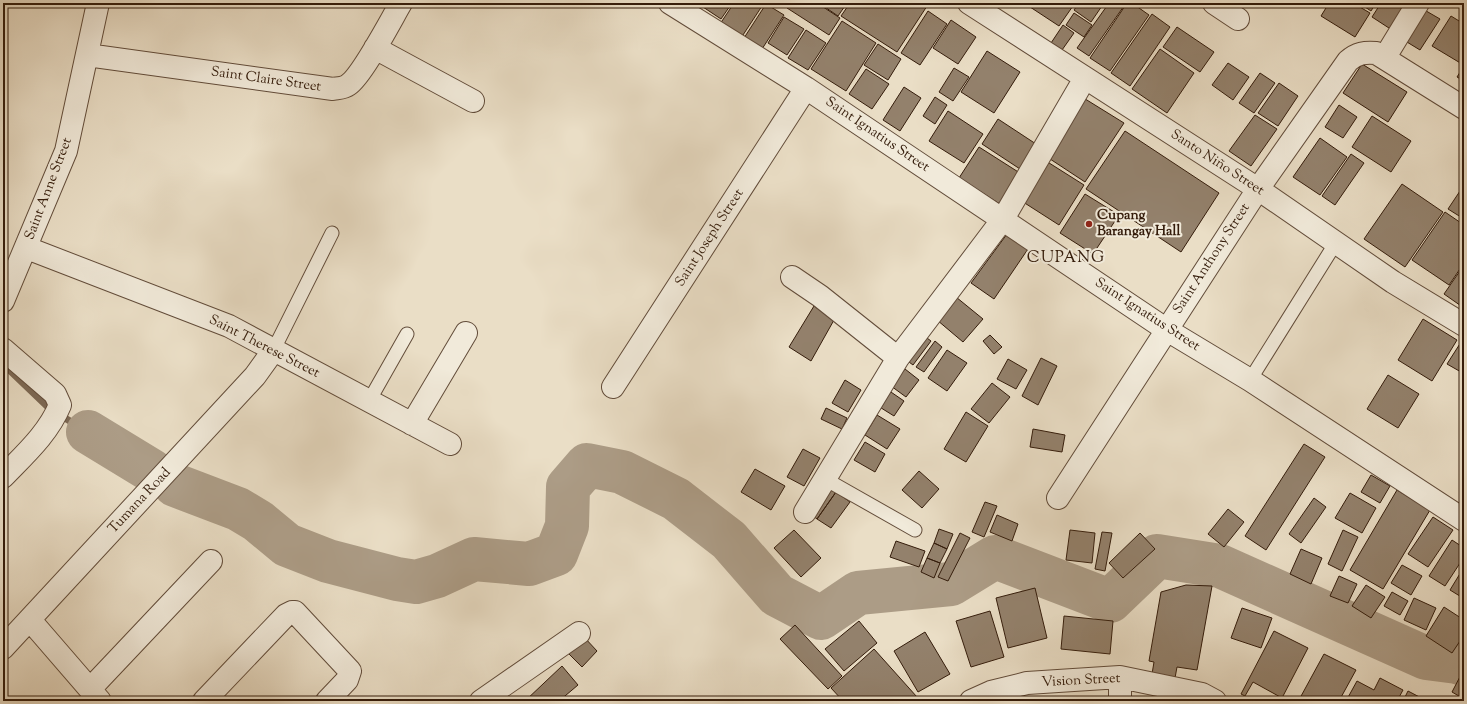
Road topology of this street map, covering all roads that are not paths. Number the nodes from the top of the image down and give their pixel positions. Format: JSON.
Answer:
{"nodes":[{"id":1,"x":98,"y":3,"type":"edge"},
{"id":2,"x":401,"y":3,"type":"edge"},
{"id":3,"x":670,"y":3,"type":"edge"},
{"id":4,"x":969,"y":3,"type":"edge"},
{"id":5,"x":1214,"y":3,"type":"edge"},
{"id":6,"x":1418,"y":3,"type":"edge"},
{"id":7,"x":1238,"y":19,"type":"dead end"},
{"id":8,"x":375,"y":48,"type":"junction"},
{"id":9,"x":1376,"y":54,"type":"junction"},
{"id":10,"x":87,"y":55,"type":"junction"},
{"id":11,"x":1085,"y":78,"type":"junction"},
{"id":12,"x":806,"y":88,"type":"junction"},
{"id":13,"x":473,"y":101,"type":"dead end"},
{"id":14,"x":1464,"y":108,"type":"edge"},
{"id":15,"x":1258,"y":189,"type":"junction"},
{"id":16,"x":1003,"y":219,"type":"junction"},
{"id":17,"x":332,"y":233,"type":"dead end"},
{"id":18,"x":1335,"y":244,"type":"junction"},
{"id":19,"x":27,"y":248,"type":"junction"},
{"id":20,"x":792,"y":277,"type":"dead end"},
{"id":21,"x":3,"y":301,"type":"edge"},
{"id":22,"x":1464,"y":325,"type":"edge"},
{"id":23,"x":1167,"y":330,"type":"junction"},
{"id":24,"x":466,"y":333,"type":"dead end"},
{"id":25,"x":407,"y":334,"type":"dead end"},
{"id":26,"x":3,"y":349,"type":"edge"},
{"id":27,"x":273,"y":351,"type":"junction"},
{"id":28,"x":898,"y":358,"type":"junction"},
{"id":29,"x":1250,"y":380,"type":"junction"},
{"id":30,"x":613,"y":387,"type":"dead end"},
{"id":31,"x":369,"y":401,"type":"junction"},
{"id":32,"x":412,"y":424,"type":"junction"},
{"id":33,"x":450,"y":444,"type":"dead end"},
{"id":34,"x":3,"y":477,"type":"edge"},
{"id":35,"x":825,"y":479,"type":"junction"},
{"id":36,"x":1058,"y":498,"type":"dead end"},
{"id":37,"x":805,"y":512,"type":"dead end"},
{"id":38,"x":1464,"y":520,"type":"edge"},
{"id":39,"x":915,"y":530,"type":"dead end"},
{"id":40,"x":211,"y":561,"type":"dead end"},
{"id":41,"x":30,"y":620,"type":"junction"},
{"id":42,"x":579,"y":633,"type":"dead end"},
{"id":43,"x":3,"y":648,"type":"edge"},
{"id":44,"x":1120,"y":677,"type":"junction"},
{"id":45,"x":95,"y":695,"type":"edge"},
{"id":46,"x":204,"y":701,"type":"edge"},
{"id":47,"x":327,"y":701,"type":"edge"},
{"id":48,"x":481,"y":701,"type":"edge"},
{"id":49,"x":971,"y":701,"type":"edge"},
{"id":50,"x":1120,"y":701,"type":"edge"},
{"id":51,"x":1215,"y":701,"type":"edge"}],
"edges":[{"from":1,"to":10,"type":"street","name":"Saint Anne Street"},
{"from":2,"to":8,"type":"street","name":"Saint Claire Street"},
{"from":3,"to":12,"type":"street","name":"Saint Ignatius Street"},
{"from":4,"to":11,"type":"street","name":"Santo Niño Street"},
{"from":5,"to":7,"type":"street"},
{"from":6,"to":9,"type":"street"},
{"from":8,"to":10,"type":"street","name":"Saint Claire Street"},
{"from":8,"to":13,"type":"street"},
{"from":9,"to":14,"type":"street"},
{"from":9,"to":15,"type":"street","name":"Saint Anthony Street"},
{"from":10,"to":19,"type":"street","name":"Saint Anne Street"},
{"from":11,"to":15,"type":"street","name":"Santo Niño Street"},
{"from":11,"to":16,"type":"street"},
{"from":12,"to":16,"type":"street","name":"Saint Ignatius Street"},
{"from":12,"to":30,"type":"street","name":"Saint Joseph Street"},
{"from":15,"to":18,"type":"street","name":"Santo Niño Street"},
{"from":15,"to":23,"type":"street","name":"Saint Anthony Street"},
{"from":16,"to":23,"type":"street","name":"Saint Ignatius Street"},
{"from":16,"to":28,"type":"street"},
{"from":17,"to":27,"type":"lane"},
{"from":18,"to":22,"type":"street","name":"Santo Niño Street"},
{"from":18,"to":29,"type":"lane"},
{"from":19,"to":21,"type":"street","name":"Saint Anne Street"},
{"from":19,"to":27,"type":"street","name":"Saint Therese Street"},
{"from":20,"to":28,"type":"street"},
{"from":23,"to":29,"type":"street","name":"Saint Ignatius Street"},
{"from":23,"to":36,"type":"street","name":"Saint Anthony Street"},
{"from":24,"to":32,"type":"street"},
{"from":25,"to":31,"type":"lane"},
{"from":26,"to":34,"type":"street"},
{"from":27,"to":31,"type":"street","name":"Saint Therese Street"},
{"from":27,"to":41,"type":"street","name":"Tumana Road"},
{"from":28,"to":35,"type":"street"},
{"from":29,"to":38,"type":"street","name":"Saint Ignatius Street"},
{"from":31,"to":32,"type":"street","name":"Saint Therese Street"},
{"from":32,"to":33,"type":"street","name":"Saint Therese Street"},
{"from":35,"to":37,"type":"street"},
{"from":35,"to":39,"type":"lane"},
{"from":40,"to":45,"type":"street"},
{"from":41,"to":43,"type":"street","name":"Tumana Road"},
{"from":41,"to":45,"type":"street"},
{"from":42,"to":48,"type":"street"},
{"from":44,"to":49,"type":"street","name":"Vision Street"},
{"from":44,"to":50,"type":"street"},
{"from":44,"to":51,"type":"street","name":"Vision Street"},
{"from":46,"to":47,"type":"street"}]}
